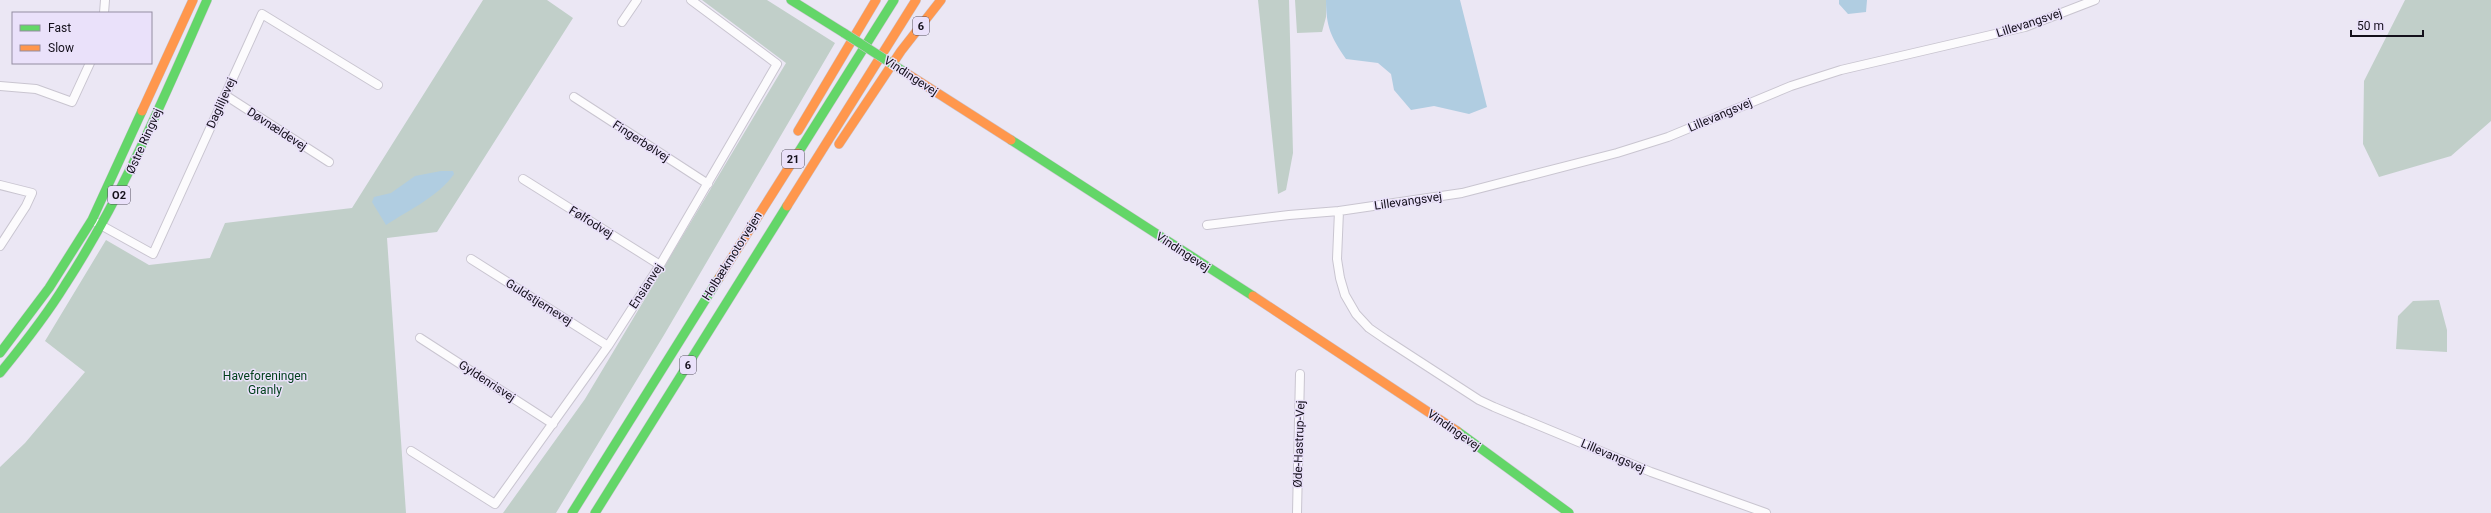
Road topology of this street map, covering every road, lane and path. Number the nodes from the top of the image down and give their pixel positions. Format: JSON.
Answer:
{"nodes":[{"id":1,"x":105,"y":0,"type":"edge"},
{"id":2,"x":192,"y":0,"type":"edge"},
{"id":3,"x":208,"y":0,"type":"edge"},
{"id":4,"x":637,"y":0,"type":"edge"},
{"id":5,"x":691,"y":0,"type":"edge"},
{"id":6,"x":791,"y":0,"type":"edge"},
{"id":7,"x":876,"y":0,"type":"edge"},
{"id":8,"x":894,"y":0,"type":"edge"},
{"id":9,"x":916,"y":0,"type":"edge"},
{"id":10,"x":941,"y":0,"type":"edge"},
{"id":11,"x":2096,"y":0,"type":"edge"},
{"id":12,"x":104,"y":12,"type":"edge"},
{"id":13,"x":622,"y":22,"type":"dead end"},
{"id":14,"x":90,"y":64,"type":"edge"},
{"id":15,"x":378,"y":85,"type":"dead end"},
{"id":16,"x":0,"y":86,"type":"edge"},
{"id":17,"x":225,"y":95,"type":"junction"},
{"id":18,"x":574,"y":97,"type":"dead end"},
{"id":19,"x":794,"y":139,"type":"dead end"},
{"id":20,"x":329,"y":162,"type":"dead end"},
{"id":21,"x":778,"y":167,"type":"dead end"},
{"id":22,"x":523,"y":179,"type":"dead end"},
{"id":23,"x":708,"y":184,"type":"junction"},
{"id":24,"x":0,"y":185,"type":"edge"},
{"id":25,"x":1339,"y":211,"type":"junction"},
{"id":26,"x":780,"y":218,"type":"junction"},
{"id":27,"x":92,"y":220,"type":"junction"},
{"id":28,"x":1208,"y":225,"type":"dead end"},
{"id":29,"x":103,"y":226,"type":"junction"},
{"id":30,"x":0,"y":246,"type":"edge"},
{"id":31,"x":471,"y":259,"type":"dead end"},
{"id":32,"x":730,"y":260,"type":"junction"},
{"id":33,"x":660,"y":265,"type":"junction"},
{"id":34,"x":420,"y":338,"type":"dead end"},
{"id":35,"x":608,"y":346,"type":"junction"},
{"id":36,"x":0,"y":352,"type":"edge"},
{"id":37,"x":0,"y":373,"type":"edge"},
{"id":38,"x":1300,"y":374,"type":"dead end"},
{"id":39,"x":553,"y":424,"type":"junction"},
{"id":40,"x":411,"y":451,"type":"dead end"},
{"id":41,"x":572,"y":513,"type":"edge"},
{"id":42,"x":595,"y":513,"type":"edge"},
{"id":43,"x":1297,"y":513,"type":"edge"},
{"id":44,"x":1569,"y":513,"type":"edge"},
{"id":45,"x":1766,"y":513,"type":"edge"}],
"edges":[{"from":1,"to":12,"type":"street"},
{"from":2,"to":27,"type":"main road","name":"Østre Ringvej","number":"O2"},
{"from":3,"to":29,"type":"main road","name":"Østre Ringvej","number":"O2"},
{"from":4,"to":13,"type":"street"},
{"from":5,"to":23,"type":"street","name":"Ensianvej"},
{"from":6,"to":44,"type":"main road","name":"Vindingevej","bridge":true},
{"from":7,"to":19,"type":"main road"},
{"from":8,"to":32,"type":"main road","name":"Holbækmotorvejen","number":"21"},
{"from":9,"to":26,"type":"main road","name":"Holbækmotorvejen","number":"21"},
{"from":10,"to":26,"type":"main road","number":"6"},
{"from":11,"to":25,"type":"street","name":"Lillevangsvej"},
{"from":14,"to":16,"type":"street"},
{"from":15,"to":17,"type":"street","name":"Dagliljevej"},
{"from":17,"to":20,"type":"street","name":"Døvnældevej"},
{"from":17,"to":29,"type":"street","name":"Dagliljevej"},
{"from":18,"to":23,"type":"street","name":"Fingerbølvej"},
{"from":21,"to":32,"type":"main road","number":"6"},
{"from":22,"to":33,"type":"street","name":"Følfodvej"},
{"from":23,"to":33,"type":"street","name":"Ensianvej"},
{"from":24,"to":30,"type":"street"},
{"from":25,"to":28,"type":"street","name":"Lillevangsvej"},
{"from":25,"to":45,"type":"street","name":"Lillevangsvej"},
{"from":26,"to":42,"type":"main road","name":"Holbækmotorvejen","number":"6"},
{"from":27,"to":29,"type":"street","name":"Dagliljevej"},
{"from":27,"to":36,"type":"main road","name":"Østre Ringvej","number":"O2"},
{"from":29,"to":37,"type":"main road","name":"Østre Ringvej","number":"O2"},
{"from":31,"to":35,"type":"street","name":"Guldstjernevej"},
{"from":32,"to":41,"type":"main road","name":"Holbækmotorvejen","number":"6"},
{"from":33,"to":35,"type":"street","name":"Ensianvej"},
{"from":34,"to":39,"type":"street","name":"Gyldenrisvej"},
{"from":35,"to":39,"type":"street","name":"Ensianvej"},
{"from":38,"to":43,"type":"street","name":"Øde-Hastrup-Vej"},
{"from":39,"to":40,"type":"street","name":"Ensianvej"}]}
